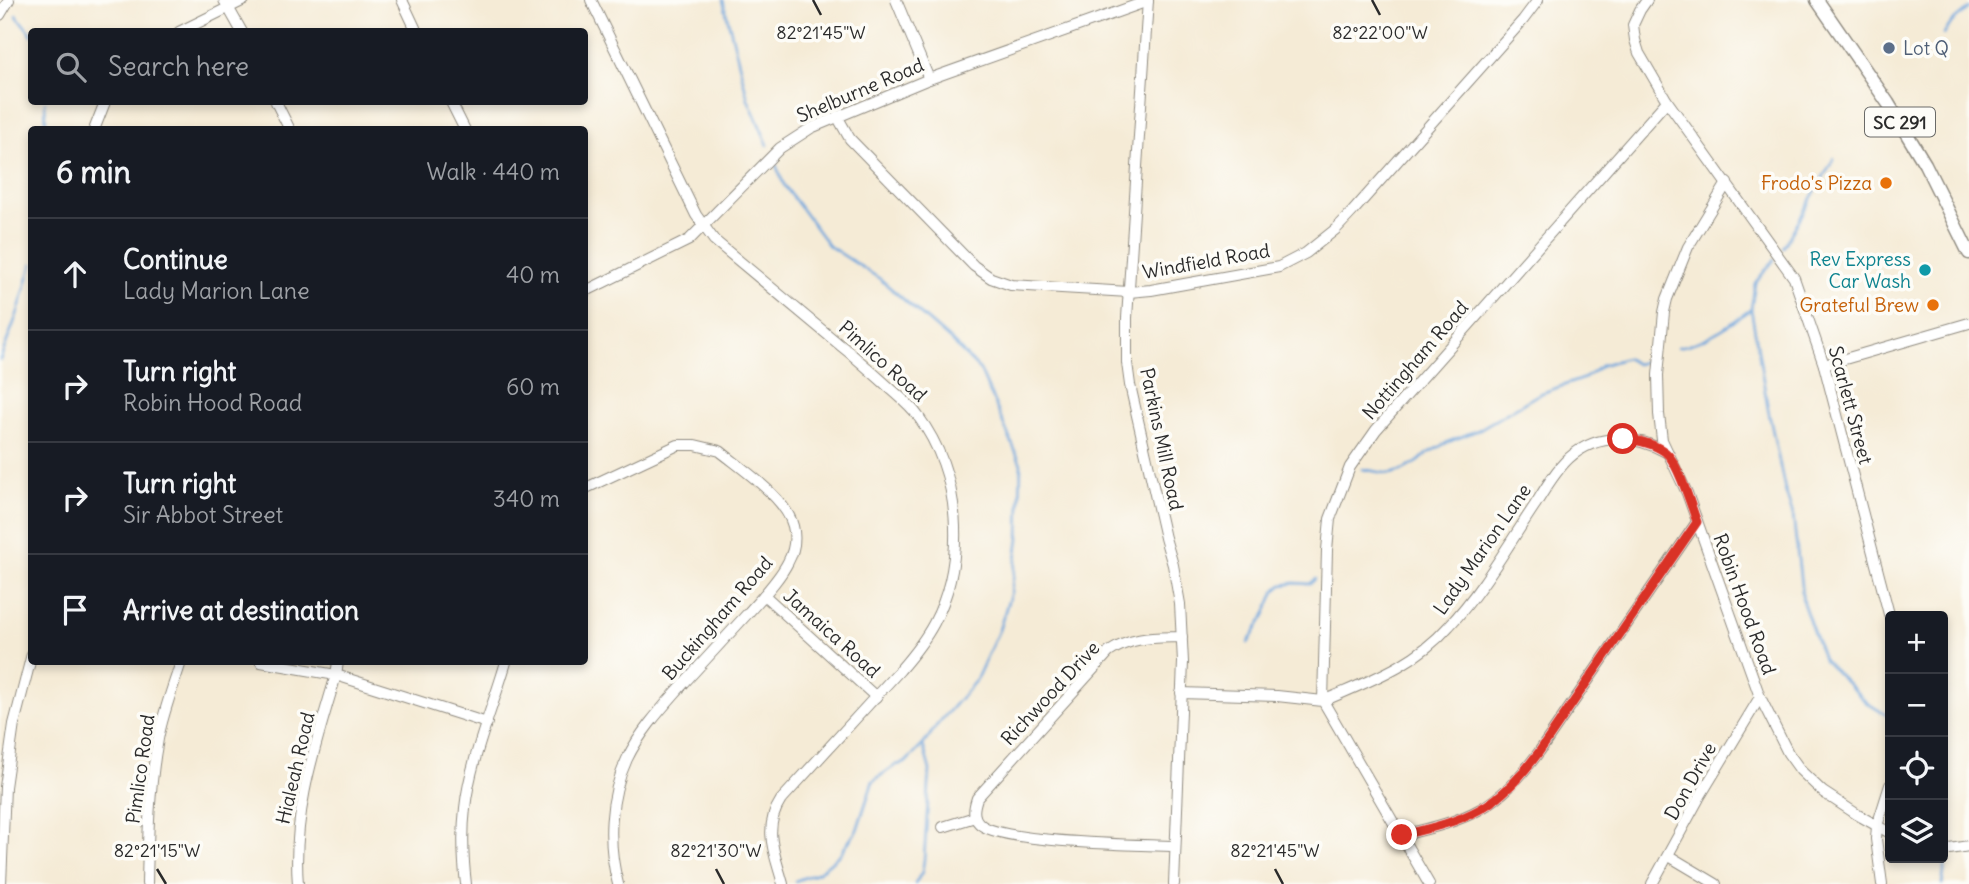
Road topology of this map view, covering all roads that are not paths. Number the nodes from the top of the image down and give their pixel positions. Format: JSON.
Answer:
{"nodes":[{"id":1,"x":9,"y":0,"type":"edge"},
{"id":2,"x":244,"y":0,"type":"edge"},
{"id":3,"x":402,"y":0,"type":"edge"},
{"id":4,"x":592,"y":0,"type":"edge"},
{"id":5,"x":895,"y":0,"type":"edge"},
{"id":6,"x":1148,"y":0,"type":"edge"},
{"id":7,"x":1538,"y":0,"type":"edge"},
{"id":8,"x":1647,"y":0,"type":"edge"},
{"id":9,"x":1817,"y":0,"type":"edge"},
{"id":10,"x":227,"y":4,"type":"edge"},
{"id":11,"x":0,"y":15,"type":"edge"},
{"id":12,"x":186,"y":28,"type":"edge"},
{"id":13,"x":240,"y":28,"type":"edge"},
{"id":14,"x":415,"y":28,"type":"edge"},
{"id":15,"x":929,"y":79,"type":"junction"},
{"id":16,"x":1667,"y":101,"type":"junction"},
{"id":17,"x":103,"y":105,"type":"edge"},
{"id":18,"x":278,"y":105,"type":"edge"},
{"id":19,"x":453,"y":105,"type":"edge"},
{"id":20,"x":836,"y":117,"type":"junction"},
{"id":21,"x":95,"y":126,"type":"edge"},
{"id":22,"x":288,"y":126,"type":"edge"},
{"id":23,"x":463,"y":126,"type":"edge"},
{"id":24,"x":1727,"y":183,"type":"junction"},
{"id":25,"x":703,"y":225,"type":"junction"},
{"id":26,"x":1969,"y":253,"type":"edge"},
{"id":27,"x":588,"y":290,"type":"edge"},
{"id":28,"x":1129,"y":292,"type":"junction"},
{"id":29,"x":1969,"y":323,"type":"edge"},
{"id":30,"x":1824,"y":365,"type":"junction"},
{"id":31,"x":1668,"y":453,"type":"junction"},
{"id":32,"x":588,"y":487,"type":"edge"},
{"id":33,"x":1697,"y":522,"type":"junction"},
{"id":34,"x":764,"y":595,"type":"junction"},
{"id":35,"x":1888,"y":611,"type":"edge"},
{"id":36,"x":1182,"y":637,"type":"junction"},
{"id":37,"x":29,"y":665,"type":"edge"},
{"id":38,"x":180,"y":665,"type":"edge"},
{"id":39,"x":278,"y":665,"type":"edge"},
{"id":40,"x":338,"y":665,"type":"edge"},
{"id":41,"x":505,"y":665,"type":"edge"},
{"id":42,"x":336,"y":675,"type":"junction"},
{"id":43,"x":1181,"y":693,"type":"junction"},
{"id":44,"x":876,"y":696,"type":"junction"},
{"id":45,"x":1760,"y":697,"type":"junction"},
{"id":46,"x":1323,"y":701,"type":"junction"},
{"id":47,"x":487,"y":723,"type":"junction"},
{"id":48,"x":2,"y":786,"type":"edge"},
{"id":49,"x":1885,"y":800,"type":"edge"},
{"id":50,"x":975,"y":817,"type":"junction"},
{"id":51,"x":1877,"y":826,"type":"junction"},
{"id":52,"x":943,"y":827,"type":"dead end"},
{"id":53,"x":1885,"y":830,"type":"edge"},
{"id":54,"x":1402,"y":835,"type":"junction"},
{"id":55,"x":1175,"y":846,"type":"junction"},
{"id":56,"x":1969,"y":846,"type":"edge"},
{"id":57,"x":1948,"y":849,"type":"edge"},
{"id":58,"x":1669,"y":856,"type":"junction"},
{"id":59,"x":1,"y":884,"type":"edge"},
{"id":60,"x":147,"y":884,"type":"edge"},
{"id":61,"x":298,"y":884,"type":"edge"},
{"id":62,"x":466,"y":884,"type":"edge"},
{"id":63,"x":618,"y":884,"type":"edge"},
{"id":64,"x":783,"y":884,"type":"edge"},
{"id":65,"x":1174,"y":884,"type":"edge"},
{"id":66,"x":1429,"y":884,"type":"edge"},
{"id":67,"x":1653,"y":884,"type":"edge"},
{"id":68,"x":1716,"y":884,"type":"edge"},
{"id":69,"x":1882,"y":884,"type":"edge"}],
"edges":[{"from":1,"to":11,"type":"street"},
{"from":2,"to":10,"type":"street"},
{"from":3,"to":14,"type":"street"},
{"from":4,"to":25,"type":"street","name":"Pimlico Road"},
{"from":5,"to":15,"type":"street"},
{"from":6,"to":15,"type":"street","name":"Shelburne Road"},
{"from":6,"to":28,"type":"street","name":"Parkins Mill Road"},
{"from":7,"to":28,"type":"street","name":"Windfield Road"},
{"from":8,"to":16,"type":"street","name":"Scarlett Street"},
{"from":9,"to":26,"type":"main road","number":"SC 291"},
{"from":10,"to":12,"type":"street"},
{"from":10,"to":13,"type":"street"},
{"from":15,"to":20,"type":"street","name":"Shelburne Road"},
{"from":16,"to":24,"type":"street","name":"Scarlett Street"},
{"from":16,"to":46,"type":"street","name":"Nottingham Road"},
{"from":17,"to":21,"type":"street"},
{"from":18,"to":22,"type":"street"},
{"from":19,"to":23,"type":"street"},
{"from":20,"to":25,"type":"street","name":"Shelburne Road"},
{"from":20,"to":28,"type":"street","name":"Windfield Road"},
{"from":24,"to":30,"type":"street","name":"Scarlett Street"},
{"from":24,"to":31,"type":"street","name":"Robin Hood Road"},
{"from":25,"to":27,"type":"street","name":"Shelburne Road"},
{"from":25,"to":44,"type":"street","name":"Pimlico Road"},
{"from":28,"to":36,"type":"street","name":"Parkins Mill Road"},
{"from":29,"to":30,"type":"street"},
{"from":30,"to":35,"type":"street","name":"Scarlett Street"},
{"from":31,"to":33,"type":"street","name":"Robin Hood Road"},
{"from":31,"to":46,"type":"street","name":"Lady Marion Lane"},
{"from":32,"to":34,"type":"street","name":"Buckingham Road"},
{"from":33,"to":45,"type":"street","name":"Robin Hood Road"},
{"from":33,"to":54,"type":"street"},
{"from":34,"to":44,"type":"street","name":"Jamaica Road"},
{"from":34,"to":63,"type":"street","name":"Buckingham Road"},
{"from":36,"to":43,"type":"street","name":"Parkins Mill Road"},
{"from":36,"to":50,"type":"street","name":"Richwood Drive"},
{"from":37,"to":48,"type":"street"},
{"from":38,"to":60,"type":"street","name":"Pimlico Road"},
{"from":39,"to":42,"type":"street"},
{"from":40,"to":42,"type":"street","name":"Hialeah Road"},
{"from":41,"to":47,"type":"street"},
{"from":42,"to":47,"type":"street"},
{"from":42,"to":61,"type":"street","name":"Hialeah Road"},
{"from":43,"to":46,"type":"street"},
{"from":43,"to":55,"type":"street","name":"Parkins Mill Road"},
{"from":44,"to":64,"type":"street","name":"Pimlico Road"},
{"from":45,"to":51,"type":"street","name":"Robin Hood Road"},
{"from":45,"to":58,"type":"street","name":"Don Drive"},
{"from":46,"to":54,"type":"street"},
{"from":47,"to":62,"type":"street"},
{"from":48,"to":59,"type":"street"},
{"from":49,"to":51,"type":"street"},
{"from":50,"to":52,"type":"street"},
{"from":50,"to":55,"type":"street"},
{"from":51,"to":53,"type":"street","name":"Robin Hood Road"},
{"from":51,"to":69,"type":"street"},
{"from":54,"to":66,"type":"street"},
{"from":55,"to":65,"type":"street","name":"Parkins Mill Road"},
{"from":56,"to":57,"type":"street"},
{"from":58,"to":67,"type":"street","name":"Don Drive"},
{"from":58,"to":68,"type":"street"}]}
